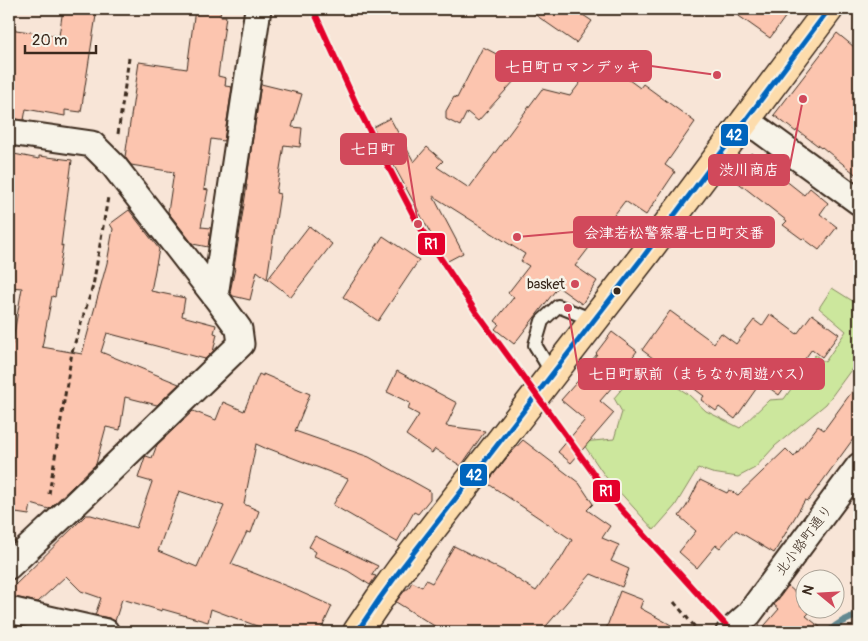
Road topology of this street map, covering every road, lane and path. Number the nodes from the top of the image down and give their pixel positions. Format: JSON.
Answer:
{"nodes":[{"id":1,"x":258,"y":9,"type":"edge"},
{"id":2,"x":829,"y":9,"type":"edge"},
{"id":3,"x":129,"y":58,"type":"dead end"},
{"id":4,"x":745,"y":119,"type":"junction"},
{"id":5,"x":9,"y":132,"type":"edge"},
{"id":6,"x":114,"y":166,"type":"junction"},
{"id":7,"x":859,"y":202,"type":"edge"},
{"id":8,"x":215,"y":296,"type":"junction"},
{"id":9,"x":593,"y":320,"type":"junction"},
{"id":10,"x":552,"y":373,"type":"junction"},
{"id":11,"x":859,"y":466,"type":"edge"},
{"id":12,"x":48,"y":496,"type":"dead end"},
{"id":13,"x":12,"y":560,"type":"edge"},
{"id":14,"x":674,"y":602,"type":"dead end"},
{"id":15,"x":9,"y":610,"type":"edge"},
{"id":16,"x":106,"y":632,"type":"edge"},
{"id":17,"x":357,"y":632,"type":"edge"},
{"id":18,"x":699,"y":632,"type":"edge"},
{"id":19,"x":729,"y":632,"type":"edge"}],
"edges":[{"from":1,"to":8,"type":"street"},
{"from":2,"to":4,"type":"highway"},
{"from":3,"to":6,"type":"path"},
{"from":4,"to":7,"type":"street"},
{"from":4,"to":9,"type":"highway"},
{"from":5,"to":6,"type":"street"},
{"from":6,"to":8,"type":"street"},
{"from":6,"to":12,"type":"path"},
{"from":8,"to":13,"type":"street"},
{"from":9,"to":10,"type":"highway"},
{"from":9,"to":10,"type":"lane"},
{"from":10,"to":17,"type":"highway"},
{"from":11,"to":19,"type":"street","name":"北小路町通り"},
{"from":14,"to":18,"type":"path"},
{"from":15,"to":16,"type":"street"}]}
